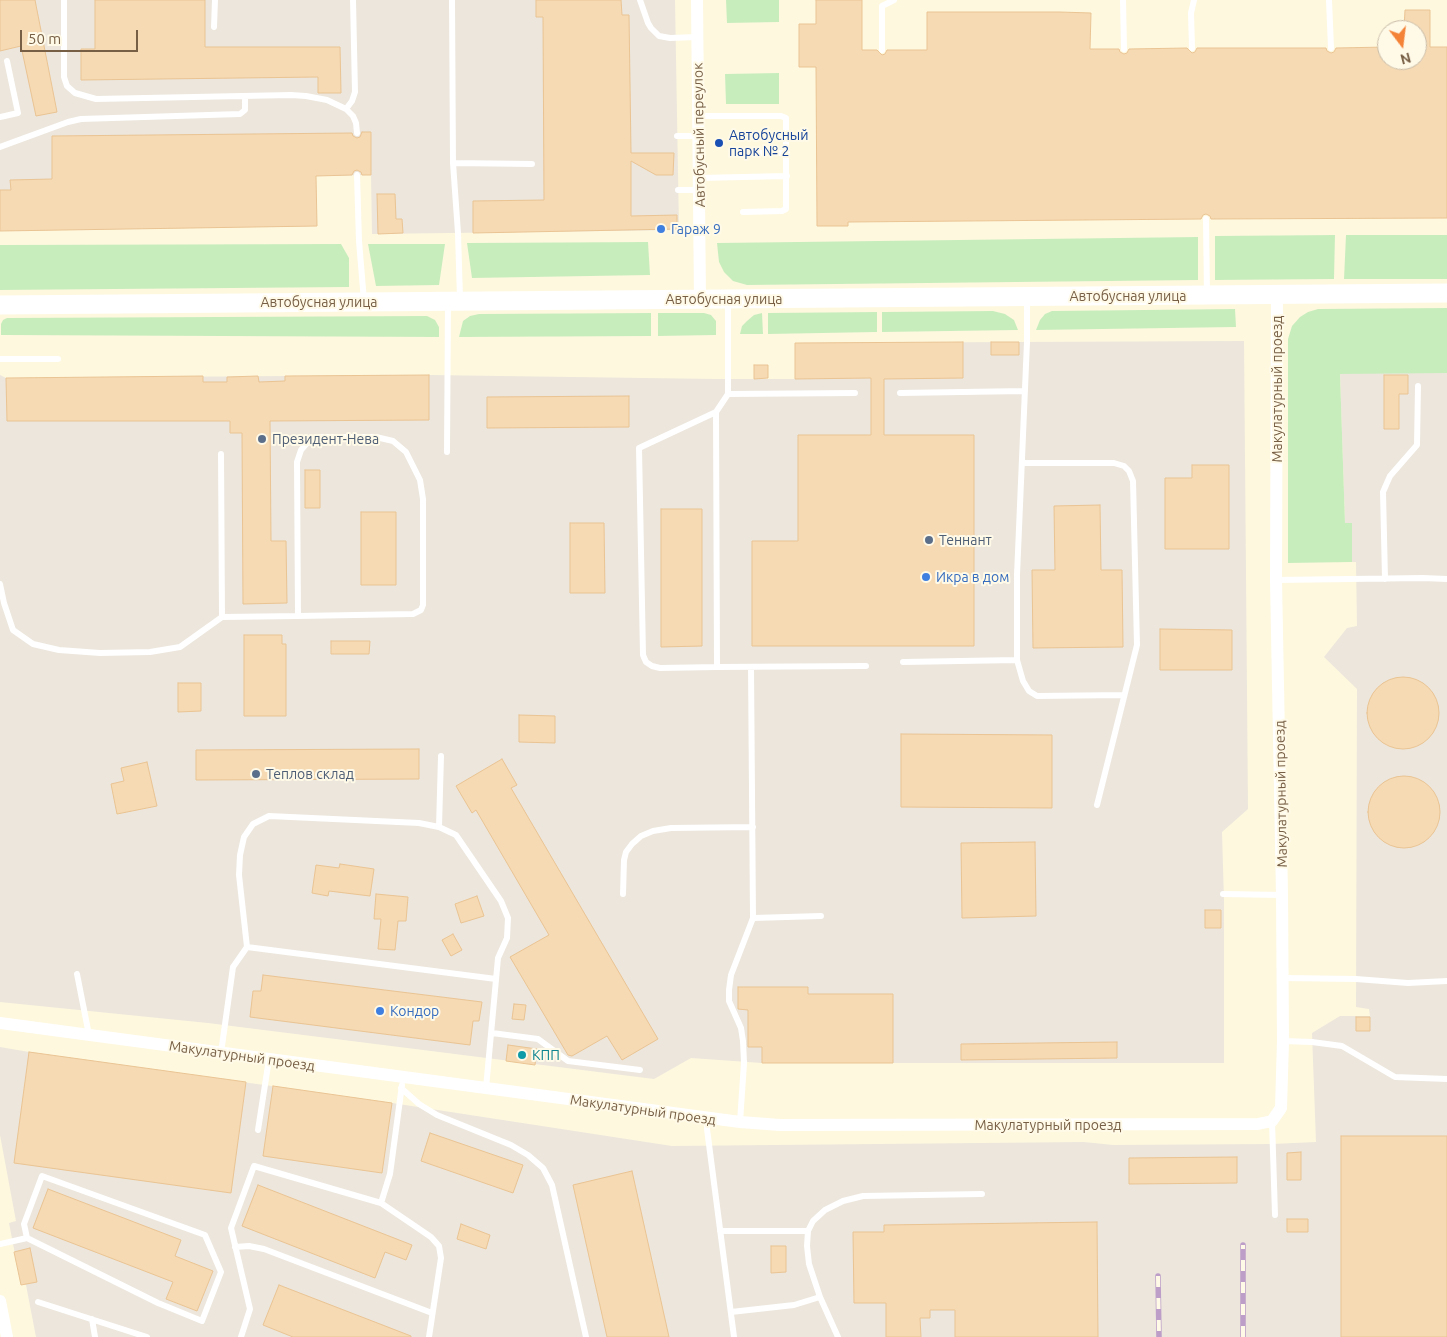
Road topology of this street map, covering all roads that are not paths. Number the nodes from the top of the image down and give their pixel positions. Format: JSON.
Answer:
{"nodes":[{"id":1,"x":64,"y":0,"type":"edge"},
{"id":2,"x":215,"y":0,"type":"edge"},
{"id":3,"x":353,"y":0,"type":"edge"},
{"id":4,"x":452,"y":0,"type":"edge"},
{"id":5,"x":640,"y":0,"type":"edge"},
{"id":6,"x":697,"y":0,"type":"edge"},
{"id":7,"x":894,"y":0,"type":"edge"},
{"id":8,"x":1123,"y":0,"type":"edge"},
{"id":9,"x":1194,"y":0,"type":"edge"},
{"id":10,"x":1329,"y":0,"type":"edge"},
{"id":11,"x":214,"y":27,"type":"dead end"},
{"id":12,"x":697,"y":37,"type":"junction"},
{"id":13,"x":1192,"y":48,"type":"dead end"},
{"id":14,"x":1330,"y":48,"type":"dead end"},
{"id":15,"x":1124,"y":49,"type":"dead end"},
{"id":16,"x":882,"y":50,"type":"dead end"},
{"id":17,"x":7,"y":61,"type":"dead end"},
{"id":18,"x":245,"y":96,"type":"junction"},
{"id":19,"x":346,"y":109,"type":"junction"},
{"id":20,"x":699,"y":116,"type":"junction"},
{"id":21,"x":0,"y":117,"type":"edge"},
{"id":22,"x":358,"y":132,"type":"dead end"},
{"id":23,"x":677,"y":136,"type":"dead end"},
{"id":24,"x":699,"y":136,"type":"junction"},
{"id":25,"x":0,"y":147,"type":"edge"},
{"id":26,"x":735,"y":153,"type":"dead end"},
{"id":27,"x":787,"y":153,"type":"junction"},
{"id":28,"x":453,"y":164,"type":"junction"},
{"id":29,"x":532,"y":164,"type":"dead end"},
{"id":30,"x":358,"y":175,"type":"dead end"},
{"id":31,"x":787,"y":176,"type":"junction"},
{"id":32,"x":700,"y":184,"type":"junction"},
{"id":33,"x":678,"y":190,"type":"dead end"},
{"id":34,"x":743,"y":212,"type":"dead end"},
{"id":35,"x":1206,"y":219,"type":"dead end"},
{"id":36,"x":1447,"y":293,"type":"edge"},
{"id":37,"x":1277,"y":294,"type":"junction"},
{"id":38,"x":1206,"y":295,"type":"junction"},
{"id":39,"x":1027,"y":296,"type":"junction"},
{"id":40,"x":700,"y":299,"type":"junction"},
{"id":41,"x":728,"y":299,"type":"junction"},
{"id":42,"x":454,"y":301,"type":"junction"},
{"id":43,"x":364,"y":302,"type":"junction"},
{"id":44,"x":0,"y":305,"type":"edge"},
{"id":45,"x":0,"y":359,"type":"edge"},
{"id":46,"x":58,"y":359,"type":"dead end"},
{"id":47,"x":1418,"y":386,"type":"dead end"},
{"id":48,"x":1025,"y":391,"type":"junction"},
{"id":49,"x":855,"y":393,"type":"dead end"},
{"id":50,"x":900,"y":393,"type":"dead end"},
{"id":51,"x":728,"y":394,"type":"junction"},
{"id":52,"x":716,"y":412,"type":"junction"},
{"id":53,"x":447,"y":452,"type":"dead end"},
{"id":54,"x":221,"y":454,"type":"dead end"},
{"id":55,"x":1022,"y":463,"type":"junction"},
{"id":56,"x":1385,"y":579,"type":"junction"},
{"id":57,"x":1447,"y":579,"type":"edge"},
{"id":58,"x":1276,"y":580,"type":"junction"},
{"id":59,"x":0,"y":584,"type":"edge"},
{"id":60,"x":298,"y":616,"type":"junction"},
{"id":61,"x":222,"y":617,"type":"junction"},
{"id":62,"x":1017,"y":660,"type":"junction"},
{"id":63,"x":903,"y":662,"type":"dead end"},
{"id":64,"x":866,"y":666,"type":"dead end"},
{"id":65,"x":717,"y":667,"type":"junction"},
{"id":66,"x":751,"y":667,"type":"junction"},
{"id":67,"x":1124,"y":695,"type":"junction"},
{"id":68,"x":441,"y":756,"type":"dead end"},
{"id":69,"x":1097,"y":805,"type":"dead end"},
{"id":70,"x":439,"y":827,"type":"junction"},
{"id":71,"x":752,"y":827,"type":"junction"},
{"id":72,"x":623,"y":894,"type":"dead end"},
{"id":73,"x":1223,"y":894,"type":"dead end"},
{"id":74,"x":1282,"y":895,"type":"junction"},
{"id":75,"x":821,"y":916,"type":"dead end"},
{"id":76,"x":753,"y":918,"type":"junction"},
{"id":77,"x":247,"y":947,"type":"junction"},
{"id":78,"x":76,"y":974,"type":"dead end"},
{"id":79,"x":1283,"y":978,"type":"junction"},
{"id":80,"x":496,"y":979,"type":"junction"},
{"id":81,"x":1447,"y":981,"type":"edge"},
{"id":82,"x":0,"y":1023,"type":"edge"},
{"id":83,"x":492,"y":1034,"type":"junction"},
{"id":84,"x":89,"y":1035,"type":"junction"},
{"id":85,"x":1283,"y":1041,"type":"junction"},
{"id":86,"x":221,"y":1053,"type":"junction"},
{"id":87,"x":269,"y":1059,"type":"junction"},
{"id":88,"x":640,"y":1070,"type":"dead end"},
{"id":89,"x":1447,"y":1078,"type":"edge"},
{"id":90,"x":402,"y":1083,"type":"junction"},
{"id":91,"x":486,"y":1088,"type":"junction"},
{"id":92,"x":708,"y":1119,"type":"junction"},
{"id":93,"x":1272,"y":1121,"type":"junction"},
{"id":94,"x":740,"y":1122,"type":"junction"},
{"id":95,"x":258,"y":1130,"type":"dead end"},
{"id":96,"x":982,"y":1194,"type":"dead end"},
{"id":97,"x":381,"y":1202,"type":"junction"},
{"id":98,"x":1275,"y":1215,"type":"dead end"},
{"id":99,"x":720,"y":1231,"type":"junction"},
{"id":100,"x":808,"y":1231,"type":"junction"},
{"id":101,"x":27,"y":1238,"type":"junction"},
{"id":102,"x":0,"y":1244,"type":"edge"},
{"id":103,"x":235,"y":1247,"type":"junction"},
{"id":104,"x":820,"y":1297,"type":"junction"},
{"id":105,"x":0,"y":1301,"type":"edge"},
{"id":106,"x":38,"y":1302,"type":"dead end"},
{"id":107,"x":731,"y":1312,"type":"junction"},
{"id":108,"x":432,"y":1313,"type":"junction"},
{"id":109,"x":92,"y":1319,"type":"junction"},
{"id":110,"x":7,"y":1337,"type":"edge"},
{"id":111,"x":95,"y":1337,"type":"edge"},
{"id":112,"x":147,"y":1337,"type":"edge"},
{"id":113,"x":241,"y":1337,"type":"edge"},
{"id":114,"x":429,"y":1337,"type":"edge"},
{"id":115,"x":586,"y":1337,"type":"edge"},
{"id":116,"x":734,"y":1337,"type":"edge"},
{"id":117,"x":838,"y":1337,"type":"edge"}],
"edges":[{"from":1,"to":18,"type":"lane"},
{"from":2,"to":11,"type":"lane"},
{"from":3,"to":19,"type":"lane"},
{"from":4,"to":28,"type":"lane"},
{"from":5,"to":12,"type":"lane"},
{"from":6,"to":12,"type":"street","name":"Автобусный переулок"},
{"from":7,"to":16,"type":"lane"},
{"from":8,"to":15,"type":"lane"},
{"from":9,"to":13,"type":"lane"},
{"from":10,"to":14,"type":"lane"},
{"from":12,"to":20,"type":"street","name":"Автобусный переулок"},
{"from":17,"to":21,"type":"lane"},
{"from":18,"to":19,"type":"lane"},
{"from":18,"to":25,"type":"lane"},
{"from":19,"to":22,"type":"lane"},
{"from":20,"to":24,"type":"street","name":"Автобусный переулок"},
{"from":20,"to":27,"type":"lane"},
{"from":23,"to":24,"type":"lane"},
{"from":24,"to":32,"type":"street","name":"Автобусный переулок"},
{"from":26,"to":27,"type":"lane"},
{"from":27,"to":31,"type":"lane"},
{"from":28,"to":29,"type":"lane"},
{"from":28,"to":42,"type":"lane"},
{"from":30,"to":43,"type":"lane"},
{"from":31,"to":32,"type":"lane"},
{"from":31,"to":34,"type":"lane"},
{"from":32,"to":33,"type":"lane"},
{"from":32,"to":40,"type":"street","name":"Автобусный переулок"},
{"from":35,"to":38,"type":"lane"},
{"from":36,"to":37,"type":"street","name":"Автобусная улица"},
{"from":37,"to":38,"type":"street","name":"Автобусная улица"},
{"from":37,"to":58,"type":"street","name":"Макулатурный проезд"},
{"from":38,"to":39,"type":"street","name":"Автобусная улица"},
{"from":39,"to":41,"type":"street","name":"Автобусная улица"},
{"from":39,"to":48,"type":"lane"},
{"from":40,"to":41,"type":"street","name":"Автобусная улица"},
{"from":40,"to":42,"type":"street","name":"Автобусная улица"},
{"from":41,"to":51,"type":"lane"},
{"from":42,"to":43,"type":"street","name":"Автобусная улица"},
{"from":42,"to":53,"type":"lane"},
{"from":43,"to":44,"type":"street","name":"Автобусная улица"},
{"from":45,"to":46,"type":"lane"},
{"from":47,"to":56,"type":"lane"},
{"from":48,"to":50,"type":"lane"},
{"from":48,"to":55,"type":"lane"},
{"from":49,"to":51,"type":"lane"},
{"from":51,"to":52,"type":"lane"},
{"from":52,"to":65,"type":"lane"},
{"from":52,"to":65,"type":"lane"},
{"from":54,"to":61,"type":"lane"},
{"from":55,"to":62,"type":"lane"},
{"from":55,"to":67,"type":"lane"},
{"from":56,"to":57,"type":"lane"},
{"from":56,"to":58,"type":"lane"},
{"from":58,"to":74,"type":"street","name":"Макулатурный проезд"},
{"from":59,"to":61,"type":"lane"},
{"from":60,"to":60,"type":"lane"},
{"from":60,"to":61,"type":"lane"},
{"from":62,"to":63,"type":"lane"},
{"from":62,"to":67,"type":"lane"},
{"from":64,"to":66,"type":"lane"},
{"from":65,"to":66,"type":"lane"},
{"from":66,"to":71,"type":"lane"},
{"from":67,"to":69,"type":"lane"},
{"from":68,"to":70,"type":"lane"},
{"from":70,"to":77,"type":"lane"},
{"from":70,"to":80,"type":"lane"},
{"from":71,"to":72,"type":"lane"},
{"from":71,"to":76,"type":"lane"},
{"from":73,"to":74,"type":"lane"},
{"from":74,"to":79,"type":"street","name":"Макулатурный проезд"},
{"from":75,"to":76,"type":"lane"},
{"from":76,"to":94,"type":"lane"},
{"from":77,"to":80,"type":"lane"},
{"from":77,"to":86,"type":"lane"},
{"from":78,"to":84,"type":"lane"},
{"from":79,"to":81,"type":"lane"},
{"from":79,"to":85,"type":"street","name":"Макулатурный проезд"},
{"from":80,"to":83,"type":"lane"},
{"from":82,"to":84,"type":"street","name":"Макулатурный проезд"},
{"from":83,"to":88,"type":"lane"},
{"from":83,"to":91,"type":"lane"},
{"from":84,"to":86,"type":"street","name":"Макулатурный проезд"},
{"from":85,"to":89,"type":"lane"},
{"from":85,"to":93,"type":"street","name":"Макулатурный проезд"},
{"from":86,"to":87,"type":"street","name":"Макулатурный проезд"},
{"from":87,"to":90,"type":"street","name":"Макулатурный проезд"},
{"from":87,"to":95,"type":"lane"},
{"from":90,"to":91,"type":"street","name":"Макулатурный проезд"},
{"from":90,"to":97,"type":"lane"},
{"from":90,"to":115,"type":"lane"},
{"from":91,"to":92,"type":"street","name":"Макулатурный проезд"},
{"from":92,"to":94,"type":"street","name":"Макулатурный проезд"},
{"from":92,"to":99,"type":"lane"},
{"from":93,"to":94,"type":"street","name":"Макулатурный проезд"},
{"from":93,"to":98,"type":"lane"},
{"from":96,"to":100,"type":"lane"},
{"from":97,"to":103,"type":"lane"},
{"from":97,"to":108,"type":"lane"},
{"from":99,"to":100,"type":"lane"},
{"from":99,"to":107,"type":"lane"},
{"from":100,"to":104,"type":"lane"},
{"from":101,"to":101,"type":"lane"},
{"from":101,"to":102,"type":"lane"},
{"from":103,"to":108,"type":"lane"},
{"from":103,"to":113,"type":"lane"},
{"from":104,"to":107,"type":"lane"},
{"from":104,"to":117,"type":"lane"},
{"from":105,"to":110,"type":"street"},
{"from":106,"to":109,"type":"lane"},
{"from":107,"to":116,"type":"lane"},
{"from":108,"to":114,"type":"lane"},
{"from":109,"to":111,"type":"lane"},
{"from":109,"to":112,"type":"lane"}]}
